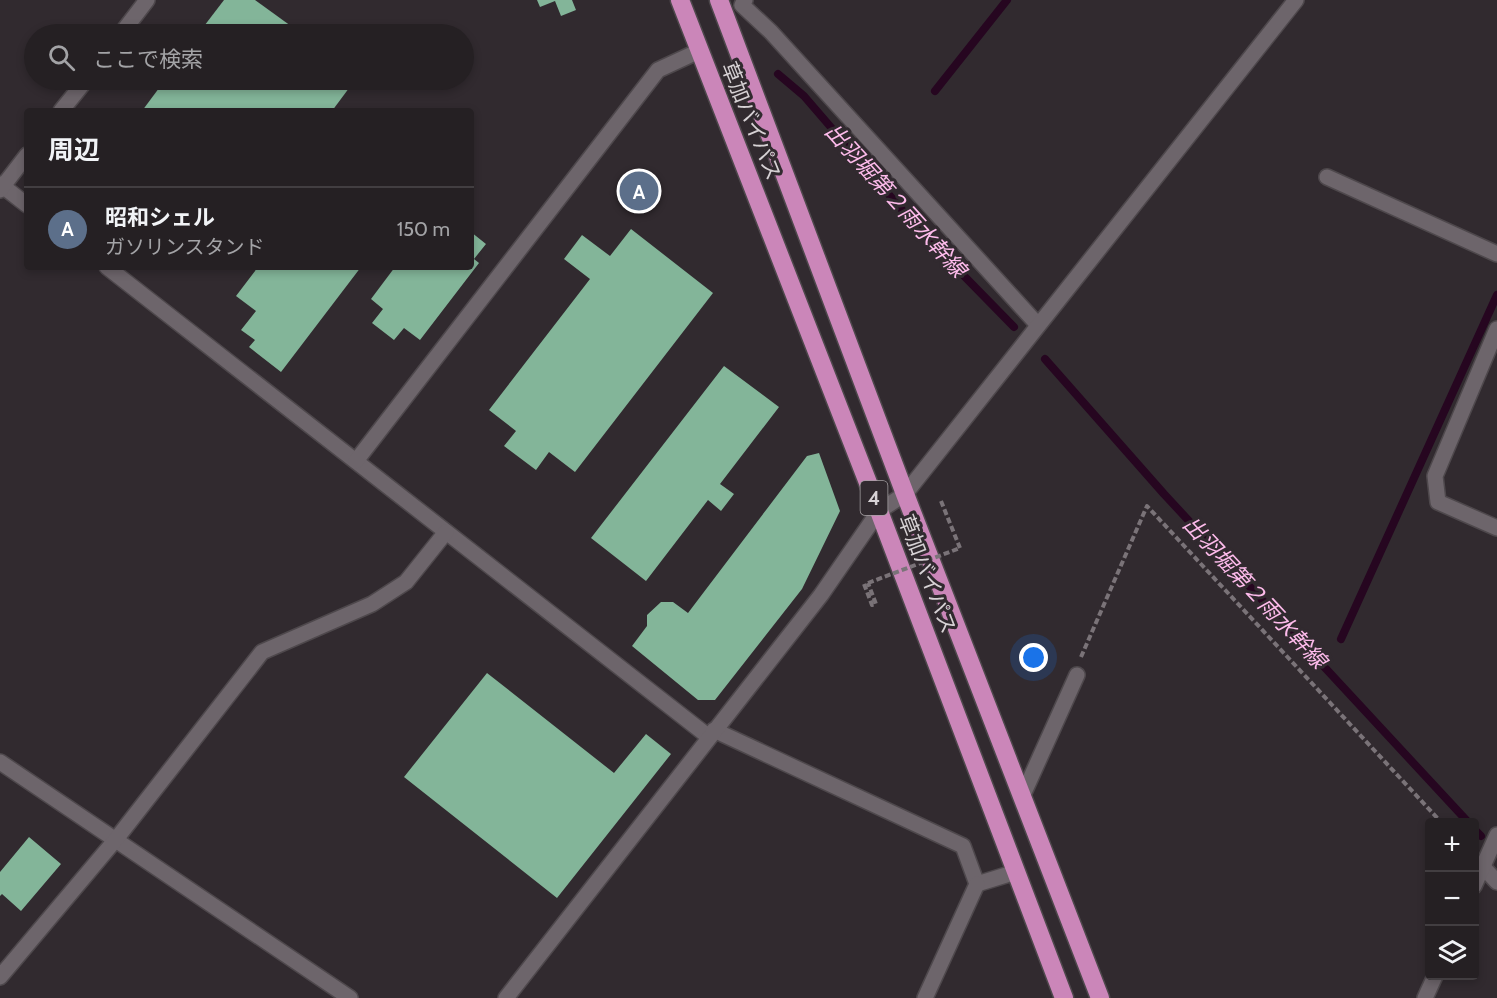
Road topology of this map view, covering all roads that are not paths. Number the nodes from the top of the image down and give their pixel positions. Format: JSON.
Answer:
{"nodes":[{"id":1,"x":147,"y":0,"type":"edge"},
{"id":2,"x":680,"y":0,"type":"edge"},
{"id":3,"x":1296,"y":0,"type":"edge"},
{"id":4,"x":744,"y":2,"type":"edge"},
{"id":5,"x":721,"y":6,"type":"edge"},
{"id":6,"x":129,"y":24,"type":"edge"},
{"id":7,"x":699,"y":51,"type":"junction"},
{"id":8,"x":78,"y":90,"type":"edge"},
{"id":9,"x":63,"y":108,"type":"edge"},
{"id":10,"x":24,"y":159,"type":"edge"},
{"id":11,"x":1327,"y":177,"type":"dead end"},
{"id":12,"x":1,"y":187,"type":"edge"},
{"id":13,"x":24,"y":203,"type":"edge"},
{"id":14,"x":1497,"y":254,"type":"edge"},
{"id":15,"x":111,"y":270,"type":"edge"},
{"id":16,"x":1038,"y":325,"type":"junction"},
{"id":17,"x":1497,"y":329,"type":"edge"},
{"id":18,"x":356,"y":461,"type":"junction"},
{"id":19,"x":905,"y":494,"type":"junction"},
{"id":20,"x":879,"y":511,"type":"junction"},
{"id":21,"x":1497,"y":528,"type":"edge"},
{"id":22,"x":446,"y":532,"type":"junction"},
{"id":23,"x":1077,"y":675,"type":"road end"},
{"id":24,"x":711,"y":733,"type":"junction"},
{"id":25,"x":0,"y":762,"type":"edge"},
{"id":26,"x":1022,"y":797,"type":"junction"},
{"id":27,"x":1497,"y":835,"type":"edge"},
{"id":28,"x":117,"y":838,"type":"junction"},
{"id":29,"x":1483,"y":867,"type":"junction"},
{"id":30,"x":1016,"y":872,"type":"junction"},
{"id":31,"x":1479,"y":875,"type":"edge"},
{"id":32,"x":1497,"y":882,"type":"edge"},
{"id":33,"x":977,"y":884,"type":"junction"},
{"id":34,"x":0,"y":977,"type":"edge"},
{"id":35,"x":1433,"y":980,"type":"edge"},
{"id":36,"x":350,"y":998,"type":"edge"},
{"id":37,"x":506,"y":998,"type":"edge"},
{"id":38,"x":925,"y":998,"type":"edge"},
{"id":39,"x":1064,"y":998,"type":"edge"},
{"id":40,"x":1100,"y":998,"type":"edge"},
{"id":41,"x":1425,"y":998,"type":"edge"}],
"edges":[{"from":1,"to":6,"type":"street"},
{"from":2,"to":7,"type":"highway","name":"草加バイパス","number":"4"},
{"from":3,"to":16,"type":"street"},
{"from":4,"to":5,"type":"street"},
{"from":4,"to":16,"type":"street"},
{"from":5,"to":19,"type":"highway","name":"草加バイパス","number":"4"},
{"from":7,"to":18,"type":"street"},
{"from":7,"to":20,"type":"highway","name":"草加バイパス","number":"4"},
{"from":8,"to":9,"type":"street"},
{"from":10,"to":12,"type":"street"},
{"from":11,"to":14,"type":"street"},
{"from":12,"to":13,"type":"street"},
{"from":15,"to":18,"type":"street"},
{"from":16,"to":19,"type":"street"},
{"from":17,"to":21,"type":"street"},
{"from":18,"to":22,"type":"street"},
{"from":19,"to":20,"type":"street"},
{"from":19,"to":26,"type":"highway","name":"草加バイパス","number":"4"},
{"from":20,"to":24,"type":"street"},
{"from":20,"to":30,"type":"highway","name":"草加バイパス","number":"4"},
{"from":22,"to":24,"type":"street"},
{"from":22,"to":28,"type":"street"},
{"from":23,"to":26,"type":"street"},
{"from":24,"to":33,"type":"street"},
{"from":24,"to":37,"type":"street"},
{"from":25,"to":28,"type":"street"},
{"from":26,"to":40,"type":"highway","name":"草加バイパス","number":"4"},
{"from":27,"to":29,"type":"street"},
{"from":28,"to":34,"type":"street"},
{"from":28,"to":36,"type":"street"},
{"from":29,"to":31,"type":"street"},
{"from":29,"to":32,"type":"street"},
{"from":30,"to":33,"type":"street"},
{"from":30,"to":39,"type":"highway","name":"草加バイパス","number":"4"},
{"from":33,"to":38,"type":"street"},
{"from":35,"to":41,"type":"street"}]}
